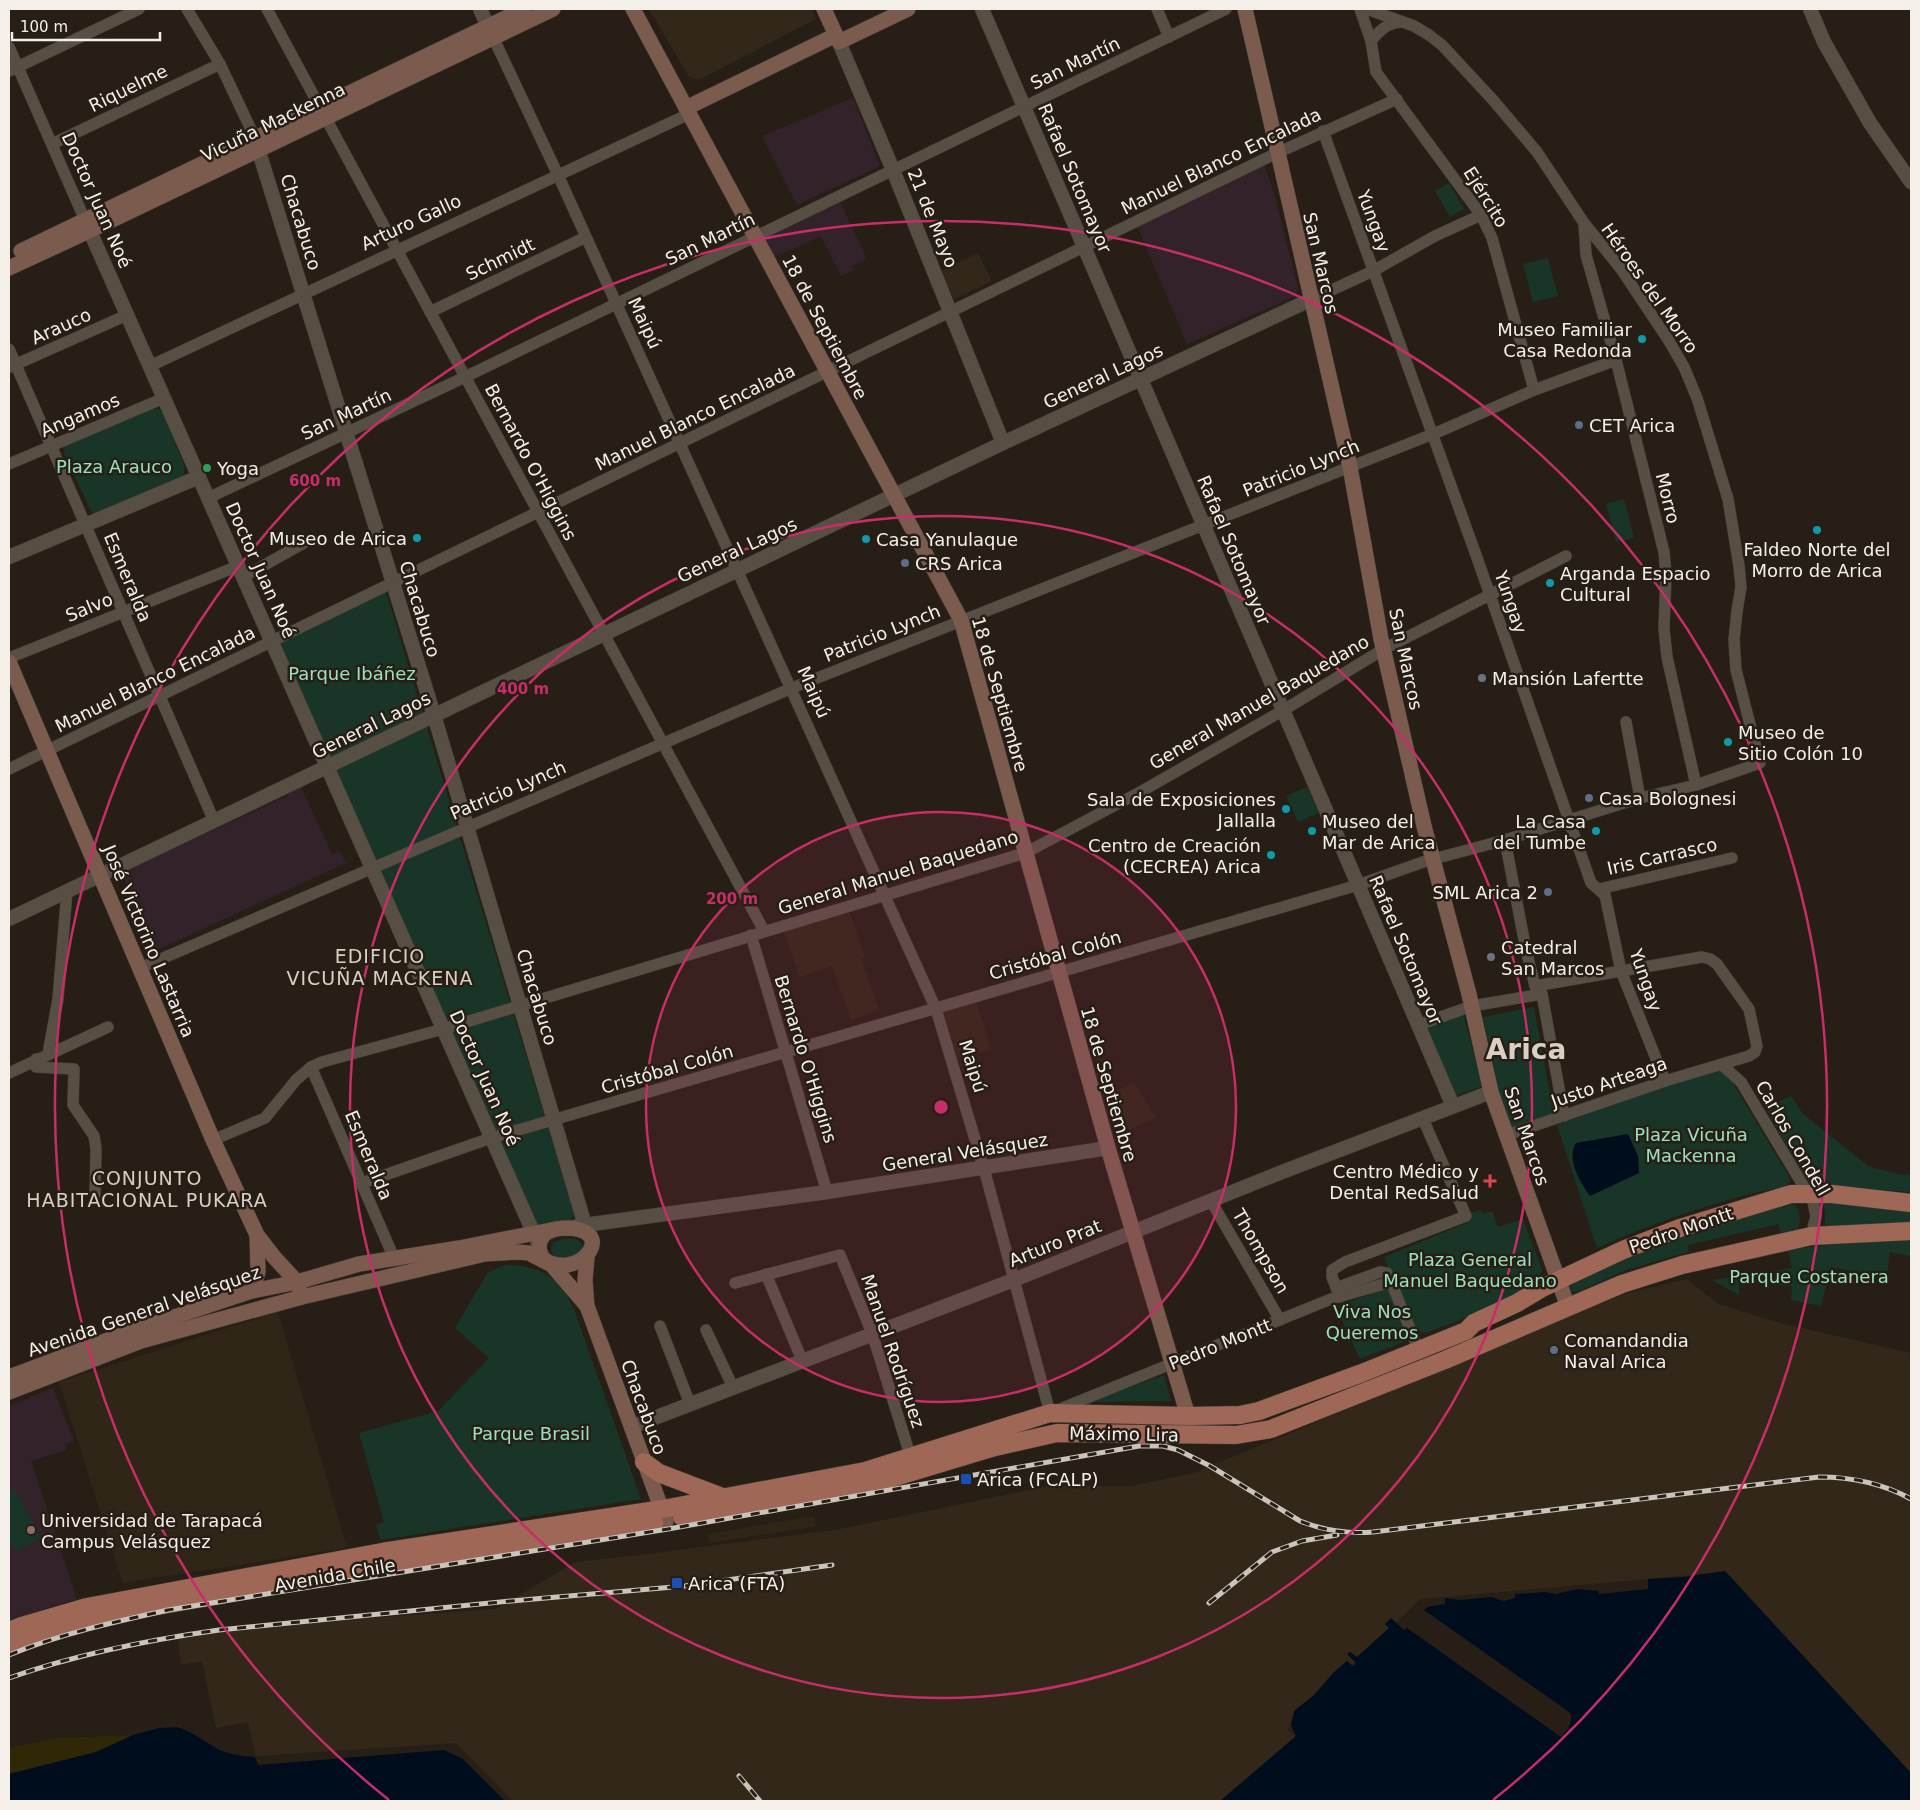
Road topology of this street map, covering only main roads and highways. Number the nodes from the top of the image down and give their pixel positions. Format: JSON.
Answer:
{"nodes":[{"id":1,"x":524,"y":9,"type":"edge"},
{"id":2,"x":553,"y":9,"type":"edge"},
{"id":3,"x":633,"y":9,"type":"edge"},
{"id":4,"x":824,"y":9,"type":"edge"},
{"id":5,"x":908,"y":9,"type":"edge"},
{"id":6,"x":1245,"y":9,"type":"edge"},
{"id":7,"x":490,"y":31,"type":"junction"},
{"id":8,"x":838,"y":39,"type":"junction"},
{"id":9,"x":687,"y":111,"type":"junction"},
{"id":10,"x":88,"y":225,"type":"junction"},
{"id":11,"x":9,"y":256,"type":"edge"},
{"id":12,"x":9,"y":268,"type":"edge"},
{"id":13,"x":9,"y":660,"type":"edge"},
{"id":14,"x":1911,"y":1203,"type":"edge"},
{"id":15,"x":1911,"y":1231,"type":"edge"},
{"id":16,"x":257,"y":1234,"type":"junction"},
{"id":17,"x":536,"y":1240,"type":"junction"},
{"id":18,"x":587,"y":1256,"type":"junction"},
{"id":19,"x":549,"y":1263,"type":"junction"},
{"id":20,"x":1558,"y":1280,"type":"junction"},
{"id":21,"x":297,"y":1282,"type":"junction"},
{"id":22,"x":252,"y":1291,"type":"junction"},
{"id":23,"x":302,"y":1297,"type":"junction"},
{"id":24,"x":587,"y":1306,"type":"junction"},
{"id":25,"x":1568,"y":1307,"type":"junction"},
{"id":26,"x":1474,"y":1323,"type":"junction"},
{"id":27,"x":1362,"y":1373,"type":"junction"},
{"id":28,"x":9,"y":1377,"type":"edge"},
{"id":29,"x":9,"y":1392,"type":"edge"},
{"id":30,"x":1188,"y":1416,"type":"junction"},
{"id":31,"x":644,"y":1462,"type":"junction"},
{"id":32,"x":724,"y":1498,"type":"junction"},
{"id":33,"x":664,"y":1515,"type":"junction"},
{"id":34,"x":35,"y":1629,"type":"junction"},
{"id":35,"x":9,"y":1631,"type":"edge"},
{"id":36,"x":9,"y":1646,"type":"edge"}],
"edges":[{"from":1,"to":7,"type":"main road","name":"Vicuña Mackenna"},
{"from":2,"to":7,"type":"main road","name":"Vicuña Mackenna"},
{"from":3,"to":9,"type":"main road","name":"18 de Septiembre"},
{"from":4,"to":8,"type":"main road","name":"21 de Mayo"},
{"from":5,"to":8,"type":"main road","name":"Arturo Gallo"},
{"from":6,"to":20,"type":"main road","name":"San Marcos"},
{"from":7,"to":10,"type":"main road","name":"Vicuña Mackenna"},
{"from":8,"to":9,"type":"main road","name":"Arturo Gallo"},
{"from":9,"to":30,"type":"main road","name":"18 de Septiembre"},
{"from":10,"to":11,"type":"main road","name":"Vicuña Mackenna"},
{"from":10,"to":12,"type":"main road","name":"Vicuña Mackenna"},
{"from":13,"to":16,"type":"main road","name":"José Victorino Lastarria"},
{"from":14,"to":20,"type":"main road","name":"Pedro Montt"},
{"from":15,"to":25,"type":"main road","name":"Pedro Montt"},
{"from":16,"to":21,"type":"main road","name":"José Victorino Lastarria"},
{"from":16,"to":22,"type":"main road","name":"José Victorino Lastarria"},
{"from":17,"to":18,"type":"main road","name":"Avenida General Velásquez"},
{"from":17,"to":19,"type":"main road"},
{"from":17,"to":21,"type":"main road","name":"Avenida General Velásquez"},
{"from":18,"to":19,"type":"main road"},
{"from":18,"to":24,"type":"main road","name":"Chacabuco"},
{"from":19,"to":23,"type":"main road","name":"Avenida General Velásquez"},
{"from":19,"to":24,"type":"main road","name":"Chacabuco"},
{"from":20,"to":25,"type":"main road","name":"San Marcos"},
{"from":20,"to":26,"type":"main road","name":"Máximo Lira"},
{"from":21,"to":22,"type":"main road","name":"Avenida General Velásquez"},
{"from":21,"to":23,"type":"main road","name":"José Victorino Lastarria"},
{"from":22,"to":28,"type":"main road","name":"Avenida General Velásquez"},
{"from":23,"to":29,"type":"main road","name":"Avenida General Velásquez"},
{"from":24,"to":31,"type":"main road","name":"Chacabuco"},
{"from":25,"to":33,"type":"main road","name":"Máximo Lira"},
{"from":26,"to":27,"type":"main road","name":"Máximo Lira"},
{"from":26,"to":27,"type":"main road","name":"Máximo Lira"},
{"from":27,"to":30,"type":"main road","name":"Máximo Lira"},
{"from":30,"to":32,"type":"main road","name":"Máximo Lira"},
{"from":31,"to":32,"type":"main road"},
{"from":31,"to":33,"type":"main road","name":"Chacabuco"},
{"from":32,"to":33,"type":"main road","name":"Máximo Lira"},
{"from":33,"to":34,"type":"main road","name":"Avenida Chile"},
{"from":34,"to":35,"type":"main road","name":"Avenida Chile"},
{"from":34,"to":36,"type":"main road","name":"Avenida Chile"}]}
